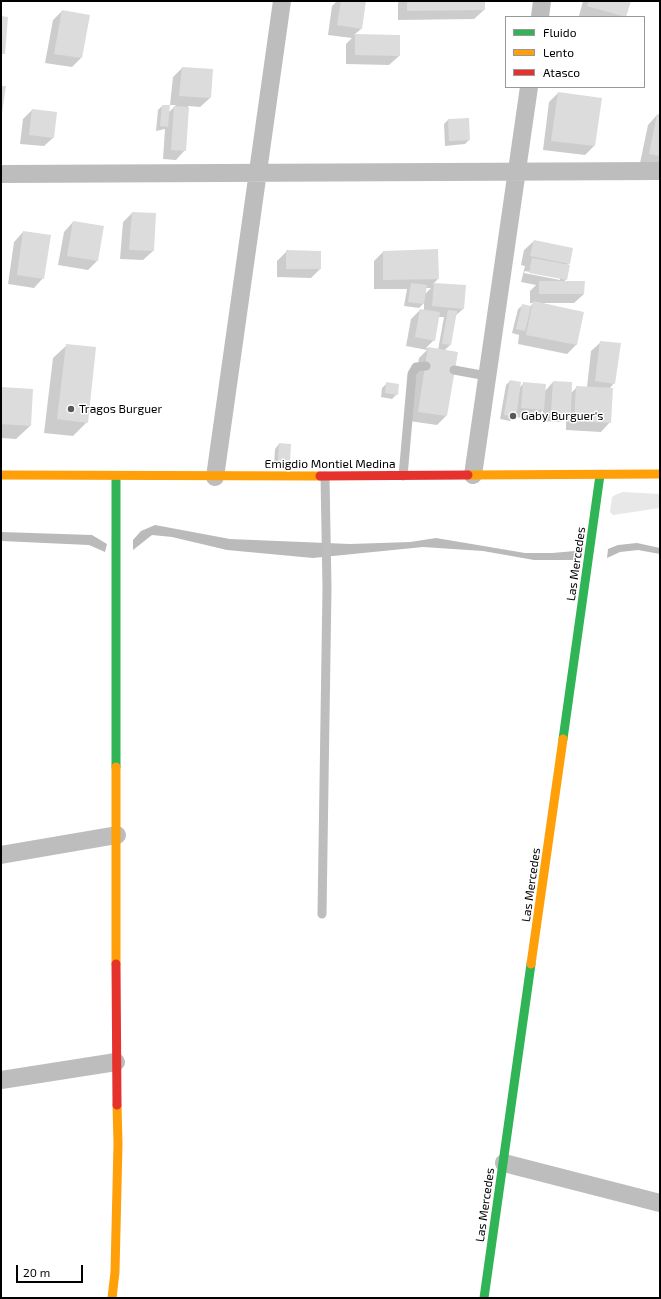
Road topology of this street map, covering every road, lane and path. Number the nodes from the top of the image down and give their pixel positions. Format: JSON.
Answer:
{"nodes":[{"id":1,"x":282,"y":1,"type":"edge"},
{"id":2,"x":542,"y":1,"type":"edge"},
{"id":3,"x":540,"y":16,"type":"edge"},
{"id":4,"x":529,"y":88,"type":"edge"},
{"id":5,"x":517,"y":171,"type":"junction"},
{"id":6,"x":660,"y":171,"type":"edge"},
{"id":7,"x":258,"y":173,"type":"junction"},
{"id":8,"x":1,"y":174,"type":"edge"},
{"id":9,"x":426,"y":366,"type":"dead end"},
{"id":10,"x":454,"y":370,"type":"dead end"},
{"id":11,"x":487,"y":376,"type":"junction"},
{"id":12,"x":600,"y":474,"type":"junction"},
{"id":13,"x":660,"y":474,"type":"edge"},
{"id":14,"x":1,"y":475,"type":"edge"},
{"id":15,"x":473,"y":475,"type":"junction"},
{"id":16,"x":116,"y":476,"type":"junction"},
{"id":17,"x":325,"y":476,"type":"junction"},
{"id":18,"x":403,"y":476,"type":"junction"},
{"id":19,"x":214,"y":477,"type":"junction"},
{"id":20,"x":117,"y":835,"type":"junction"},
{"id":21,"x":1,"y":855,"type":"edge"},
{"id":22,"x":322,"y":914,"type":"dead end"},
{"id":23,"x":116,"y":1062,"type":"junction"},
{"id":24,"x":1,"y":1080,"type":"edge"},
{"id":25,"x":504,"y":1162,"type":"junction"},
{"id":26,"x":660,"y":1203,"type":"edge"},
{"id":27,"x":112,"y":1298,"type":"edge"},
{"id":28,"x":484,"y":1298,"type":"edge"}],
"edges":[{"from":1,"to":7,"type":"street"},
{"from":2,"to":3,"type":"street"},
{"from":4,"to":5,"type":"street"},
{"from":5,"to":6,"type":"street"},
{"from":5,"to":7,"type":"street"},
{"from":5,"to":11,"type":"street"},
{"from":7,"to":8,"type":"street"},
{"from":7,"to":19,"type":"street"},
{"from":9,"to":18,"type":"lane"},
{"from":10,"to":11,"type":"lane"},
{"from":11,"to":15,"type":"street"},
{"from":12,"to":13,"type":"street","name":"Emigdio Montiel Medina"},
{"from":12,"to":15,"type":"street","name":"Emigdio Montiel Medina"},
{"from":12,"to":25,"type":"street","name":"Las Mercedes"},
{"from":14,"to":16,"type":"street","name":"Emigdio Montiel Medina"},
{"from":15,"to":18,"type":"street","name":"Emigdio Montiel Medina"},
{"from":16,"to":19,"type":"street","name":"Emigdio Montiel Medina"},
{"from":16,"to":20,"type":"street"},
{"from":17,"to":18,"type":"street","name":"Emigdio Montiel Medina"},
{"from":17,"to":19,"type":"street","name":"Emigdio Montiel Medina"},
{"from":17,"to":22,"type":"lane"},
{"from":20,"to":21,"type":"street"},
{"from":20,"to":23,"type":"street"},
{"from":23,"to":24,"type":"street"},
{"from":23,"to":27,"type":"street"},
{"from":25,"to":26,"type":"street"},
{"from":25,"to":28,"type":"street","name":"Las Mercedes"}]}
